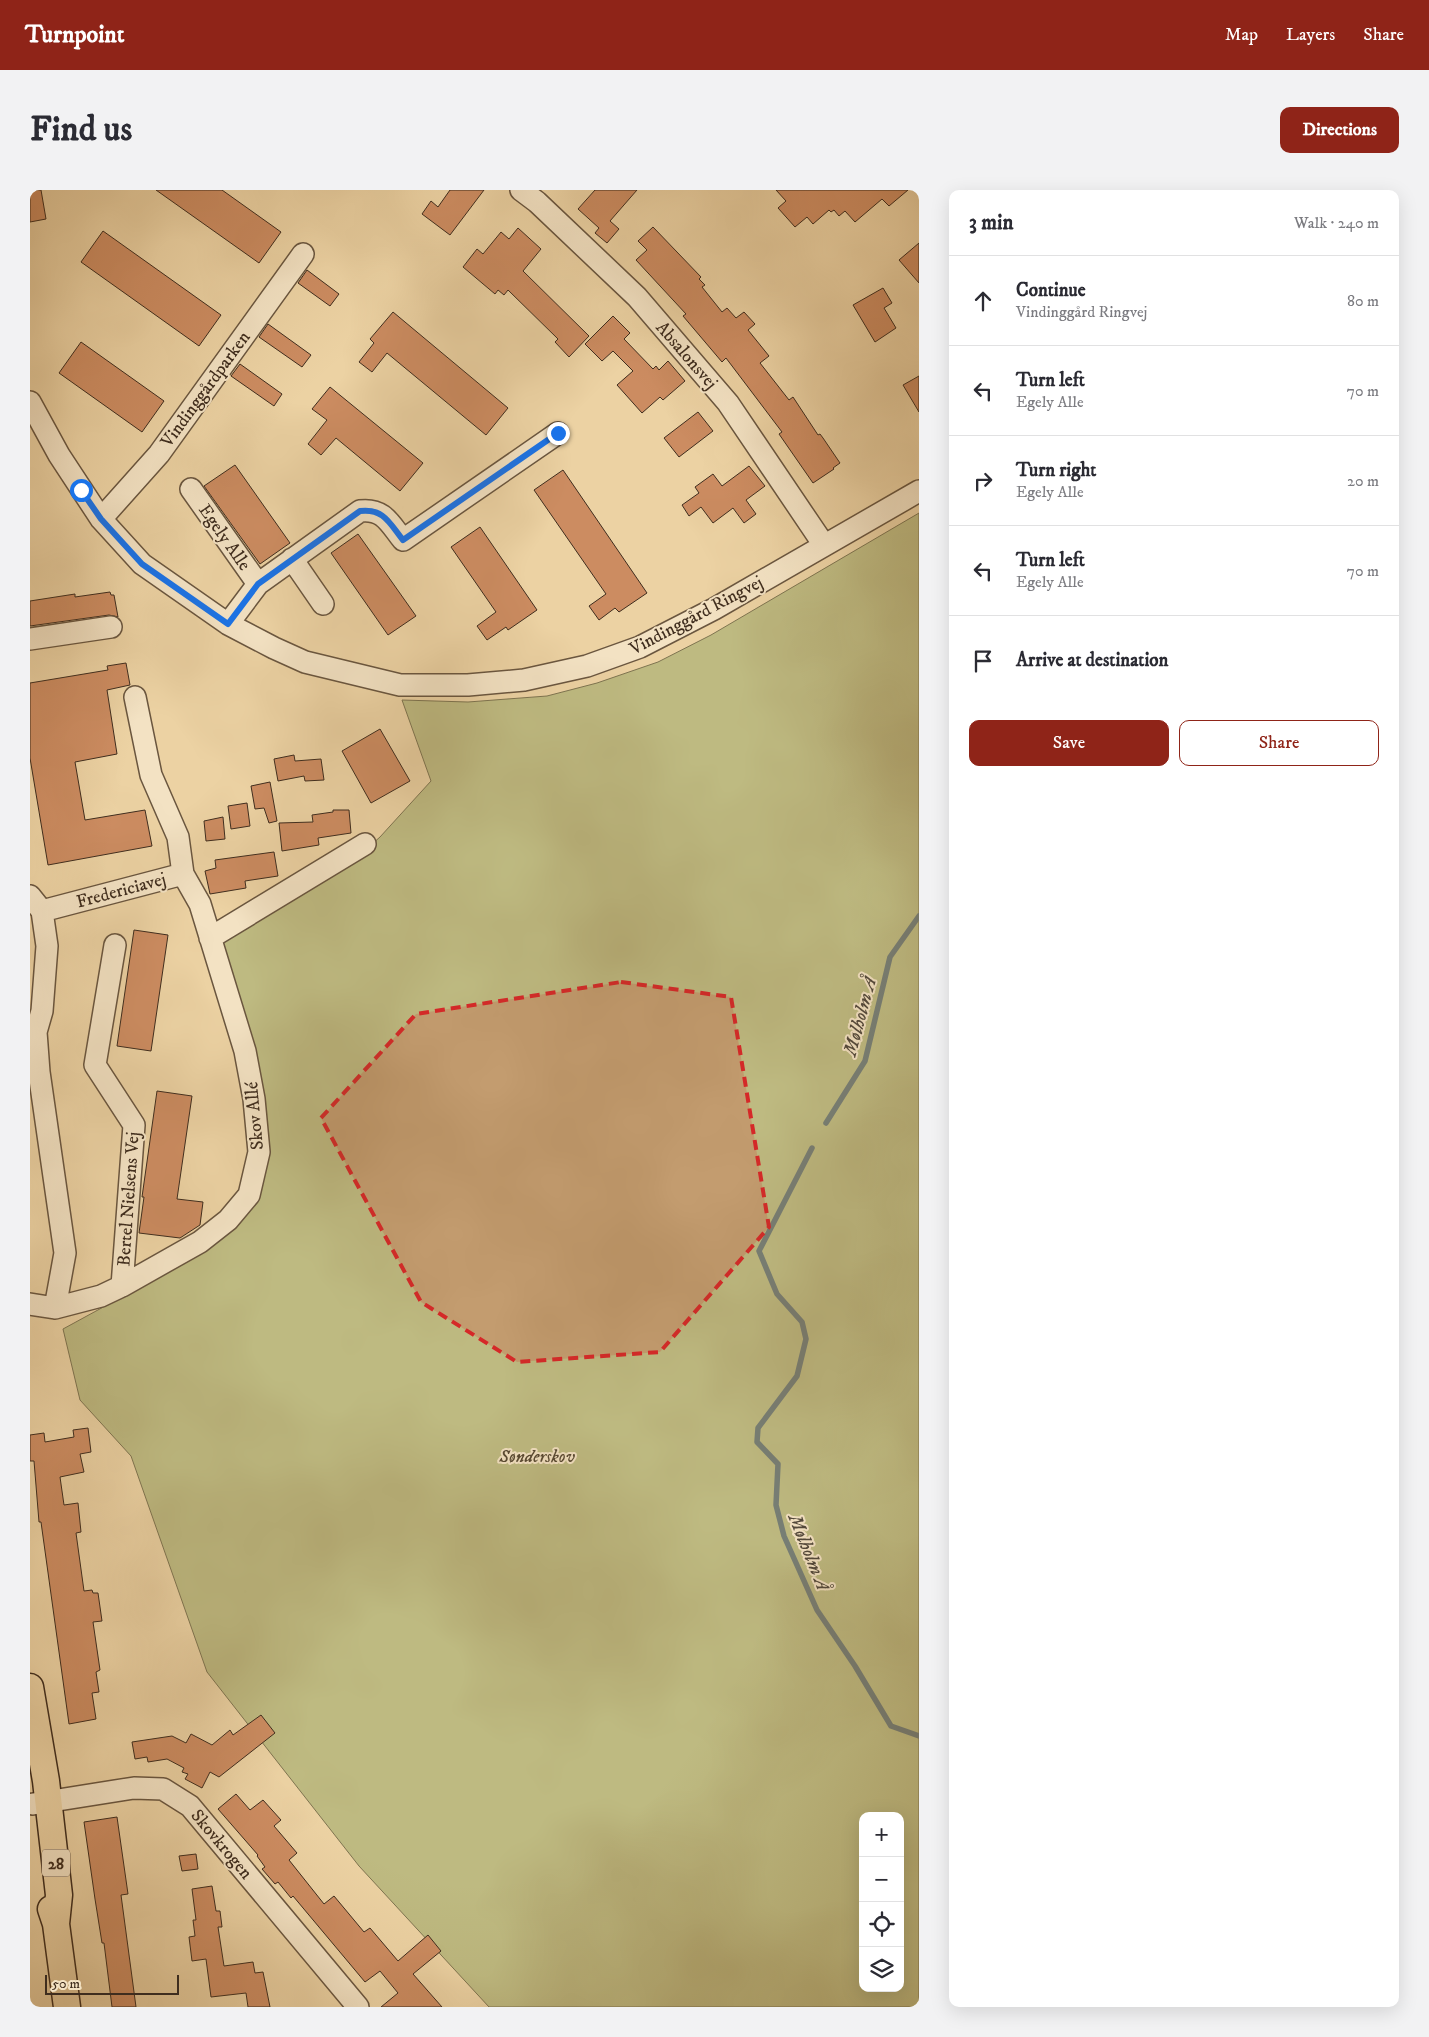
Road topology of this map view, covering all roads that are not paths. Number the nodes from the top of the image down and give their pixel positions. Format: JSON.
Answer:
{"nodes":[{"id":1,"x":521,"y":190,"type":"edge"},
{"id":2,"x":304,"y":254,"type":"dead end"},
{"id":3,"x":30,"y":402,"type":"edge"},
{"id":4,"x":558,"y":433,"type":"dead end"},
{"id":5,"x":192,"y":489,"type":"dead end"},
{"id":6,"x":919,"y":491,"type":"edge"},
{"id":7,"x":101,"y":519,"type":"junction"},
{"id":8,"x":824,"y":545,"type":"junction"},
{"id":9,"x":292,"y":559,"type":"junction"},
{"id":10,"x":258,"y":584,"type":"junction"},
{"id":11,"x":323,"y":604,"type":"dead end"},
{"id":12,"x":228,"y":624,"type":"junction"},
{"id":13,"x":111,"y":627,"type":"dead end"},
{"id":14,"x":30,"y":639,"type":"edge"},
{"id":15,"x":135,"y":697,"type":"dead end"},
{"id":16,"x":365,"y":844,"type":"dead end"},
{"id":17,"x":183,"y":874,"type":"junction"},
{"id":18,"x":36,"y":904,"type":"edge"},
{"id":19,"x":210,"y":938,"type":"junction"},
{"id":20,"x":115,"y":944,"type":"dead end"},
{"id":21,"x":122,"y":1286,"type":"junction"},
{"id":22,"x":30,"y":1304,"type":"edge"},
{"id":23,"x":55,"y":1308,"type":"junction"},
{"id":24,"x":30,"y":1687,"type":"edge"},
{"id":25,"x":37,"y":1796,"type":"edge"},
{"id":26,"x":67,"y":2007,"type":"edge"},
{"id":27,"x":358,"y":2007,"type":"edge"}],
"edges":[{"from":1,"to":8,"type":"street","name":"Absalonsvej"},
{"from":2,"to":7,"type":"street","name":"Vindinggårdparken"},
{"from":3,"to":7,"type":"street","name":"Vindinggård Ringvej"},
{"from":4,"to":9,"type":"street","name":"Egely Alle"},
{"from":5,"to":10,"type":"street","name":"Egely Alle"},
{"from":6,"to":8,"type":"street","name":"Vindinggård Ringvej"},
{"from":7,"to":12,"type":"street","name":"Vindinggård Ringvej"},
{"from":8,"to":12,"type":"street","name":"Vindinggård Ringvej"},
{"from":9,"to":10,"type":"street","name":"Egely Alle"},
{"from":9,"to":11,"type":"street"},
{"from":10,"to":12,"type":"street","name":"Egely Alle"},
{"from":13,"to":14,"type":"street"},
{"from":15,"to":17,"type":"street","name":"Fredericiavej"},
{"from":16,"to":19,"type":"street"},
{"from":17,"to":18,"type":"street","name":"Fredericiavej"},
{"from":17,"to":19,"type":"street","name":"Skov Allé"},
{"from":18,"to":23,"type":"street"},
{"from":19,"to":21,"type":"street","name":"Skov Allé"},
{"from":20,"to":21,"type":"street","name":"Bertel Nielsens Vej"},
{"from":21,"to":23,"type":"street","name":"Skov Allé"},
{"from":22,"to":23,"type":"street","name":"Skov Allé"},
{"from":24,"to":25,"type":"main road","number":"28"},
{"from":25,"to":26,"type":"main road","number":"28"},
{"from":25,"to":27,"type":"street","name":"Skovkrogen"}]}
